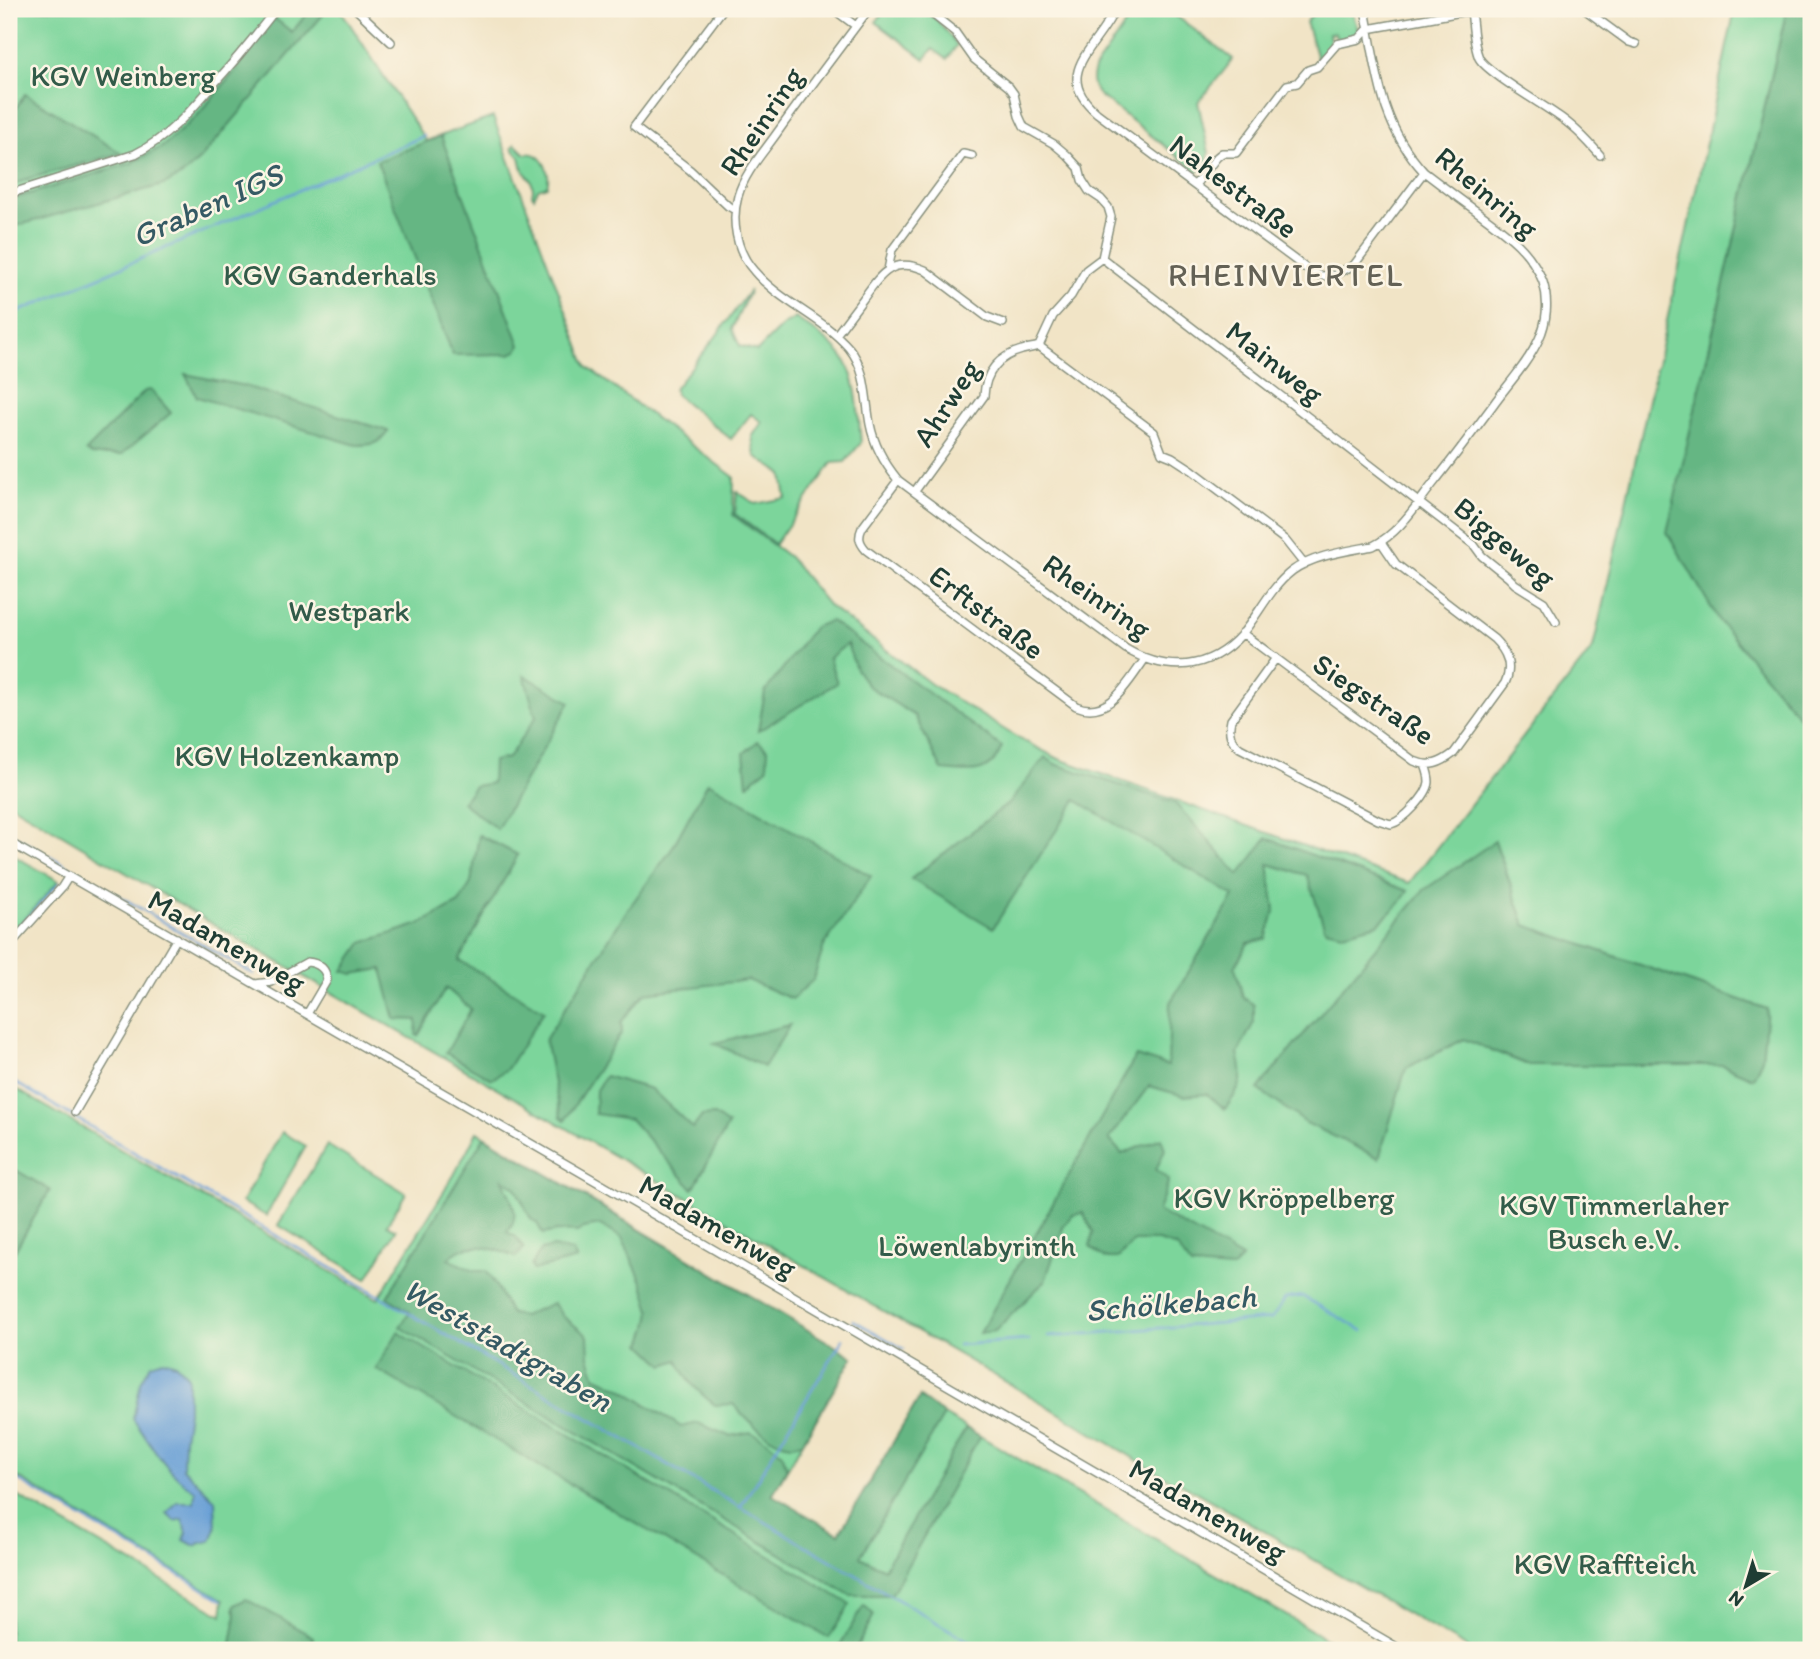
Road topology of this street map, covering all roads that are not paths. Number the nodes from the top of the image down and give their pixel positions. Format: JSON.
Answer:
{"nodes":[{"id":1,"x":276,"y":9,"type":"edge"},
{"id":2,"x":356,"y":9,"type":"edge"},
{"id":3,"x":723,"y":9,"type":"edge"},
{"id":4,"x":833,"y":9,"type":"edge"},
{"id":5,"x":869,"y":9,"type":"edge"},
{"id":6,"x":926,"y":9,"type":"edge"},
{"id":7,"x":1115,"y":9,"type":"edge"},
{"id":8,"x":1365,"y":9,"type":"edge"},
{"id":9,"x":1474,"y":9,"type":"edge"},
{"id":10,"x":1584,"y":9,"type":"edge"},
{"id":11,"x":856,"y":26,"type":"junction"},
{"id":12,"x":1368,"y":29,"type":"junction"},
{"id":13,"x":391,"y":42,"type":"dead end"},
{"id":14,"x":1636,"y":44,"type":"dead end"},
{"id":15,"x":1601,"y":155,"type":"dead end"},
{"id":16,"x":972,"y":156,"type":"dead end"},
{"id":17,"x":1424,"y":172,"type":"junction"},
{"id":18,"x":1195,"y":186,"type":"junction"},
{"id":19,"x":9,"y":194,"type":"edge"},
{"id":20,"x":735,"y":210,"type":"junction"},
{"id":21,"x":1102,"y":258,"type":"junction"},
{"id":22,"x":888,"y":270,"type":"junction"},
{"id":23,"x":1003,"y":323,"type":"dead end"},
{"id":24,"x":836,"y":335,"type":"junction"},
{"id":25,"x":1039,"y":346,"type":"junction"},
{"id":26,"x":898,"y":480,"type":"junction"},
{"id":27,"x":915,"y":491,"type":"junction"},
{"id":28,"x":1419,"y":501,"type":"junction"},
{"id":29,"x":1381,"y":542,"type":"junction"},
{"id":30,"x":1304,"y":565,"type":"junction"},
{"id":31,"x":1556,"y":622,"type":"dead end"},
{"id":32,"x":1242,"y":633,"type":"junction"},
{"id":33,"x":1276,"y":658,"type":"junction"},
{"id":34,"x":1145,"y":659,"type":"junction"},
{"id":35,"x":1425,"y":765,"type":"junction"},
{"id":36,"x":9,"y":842,"type":"edge"},
{"id":37,"x":69,"y":876,"type":"junction"},
{"id":38,"x":177,"y":938,"type":"junction"},
{"id":39,"x":9,"y":946,"type":"edge"},
{"id":40,"x":254,"y":984,"type":"junction"},
{"id":41,"x":307,"y":1014,"type":"junction"},
{"id":42,"x":75,"y":1112,"type":"dead end"},
{"id":43,"x":1402,"y":1650,"type":"edge"}],
"edges":[{"from":1,"to":19,"type":"street"},
{"from":2,"to":13,"type":"street"},
{"from":3,"to":20,"type":"street"},
{"from":4,"to":11,"type":"street"},
{"from":5,"to":11,"type":"street","name":"Rheinring"},
{"from":6,"to":21,"type":"street"},
{"from":7,"to":18,"type":"street","name":"Nahestraße"},
{"from":8,"to":12,"type":"street","name":"Rheinring"},
{"from":9,"to":12,"type":"street"},
{"from":9,"to":15,"type":"street"},
{"from":10,"to":14,"type":"street"},
{"from":11,"to":20,"type":"street","name":"Rheinring"},
{"from":12,"to":17,"type":"street","name":"Rheinring"},
{"from":12,"to":18,"type":"street"},
{"from":16,"to":22,"type":"street"},
{"from":17,"to":18,"type":"street","name":"Nahestraße"},
{"from":17,"to":28,"type":"street","name":"Rheinring"},
{"from":20,"to":24,"type":"street","name":"Rheinring"},
{"from":21,"to":25,"type":"street"},
{"from":21,"to":28,"type":"street","name":"Mainweg"},
{"from":22,"to":23,"type":"street"},
{"from":22,"to":24,"type":"street"},
{"from":24,"to":26,"type":"street","name":"Rheinring"},
{"from":25,"to":27,"type":"street","name":"Ahrweg"},
{"from":25,"to":30,"type":"street"},
{"from":26,"to":27,"type":"street","name":"Rheinring"},
{"from":26,"to":34,"type":"street","name":"Erftstraße"},
{"from":27,"to":34,"type":"street","name":"Rheinring"},
{"from":28,"to":29,"type":"street","name":"Rheinring"},
{"from":28,"to":31,"type":"street","name":"Biggeweg"},
{"from":29,"to":30,"type":"street","name":"Rheinring"},
{"from":29,"to":35,"type":"street","name":"Siegstraße"},
{"from":30,"to":32,"type":"street","name":"Rheinring"},
{"from":32,"to":33,"type":"street","name":"Siegstraße"},
{"from":32,"to":34,"type":"street","name":"Rheinring"},
{"from":33,"to":35,"type":"street","name":"Siegstraße"},
{"from":33,"to":35,"type":"street"},
{"from":36,"to":37,"type":"street","name":"Madamenweg"},
{"from":37,"to":38,"type":"street","name":"Madamenweg"},
{"from":37,"to":39,"type":"street"},
{"from":38,"to":40,"type":"street","name":"Madamenweg"},
{"from":38,"to":42,"type":"street"},
{"from":40,"to":41,"type":"street","name":"Madamenweg"},
{"from":40,"to":41,"type":"street"},
{"from":41,"to":43,"type":"street","name":"Madamenweg"}]}
